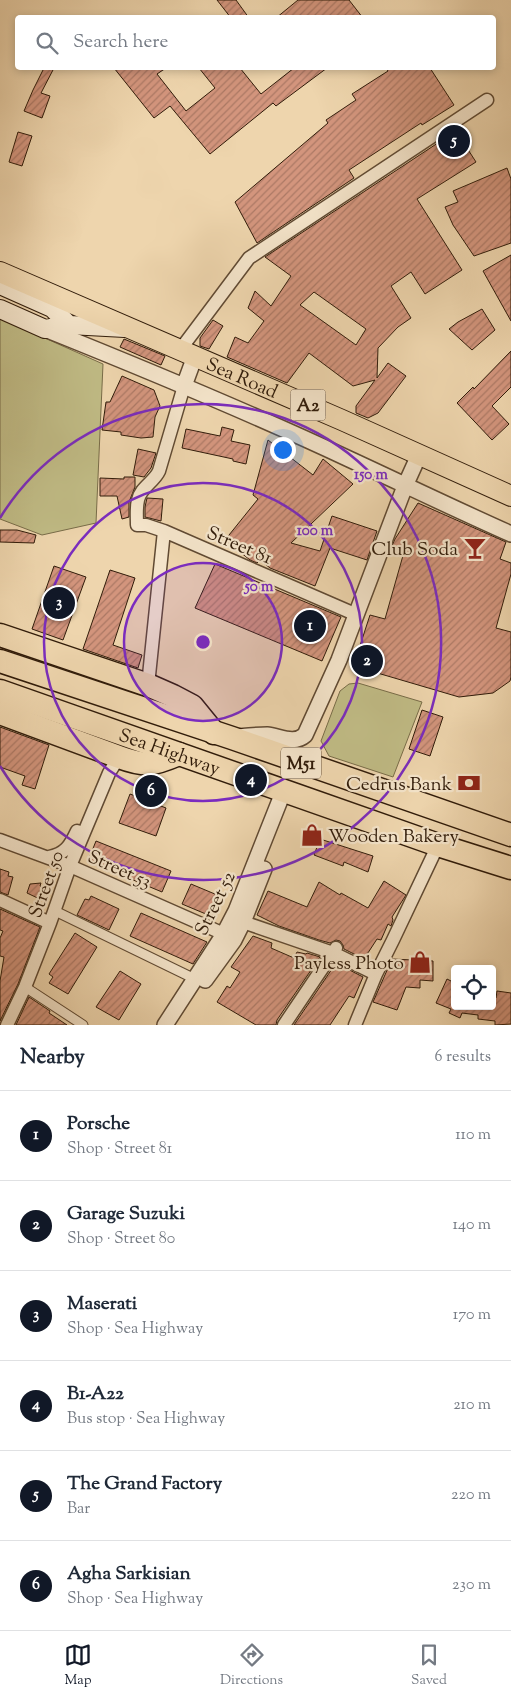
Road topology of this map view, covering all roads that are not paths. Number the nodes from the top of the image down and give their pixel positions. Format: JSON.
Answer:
{"nodes":[{"id":1,"x":487,"y":100,"type":"dead end"},
{"id":2,"x":0,"y":272,"type":"edge"},
{"id":3,"x":0,"y":285,"type":"edge"},
{"id":4,"x":0,"y":309,"type":"edge"},
{"id":5,"x":69,"y":325,"type":"junction"},
{"id":6,"x":132,"y":328,"type":"junction"},
{"id":7,"x":45,"y":329,"type":"junction"},
{"id":8,"x":188,"y":353,"type":"junction"},
{"id":9,"x":184,"y":386,"type":"junction"},
{"id":10,"x":419,"y":455,"type":"junction"},
{"id":11,"x":405,"y":486,"type":"junction"},
{"id":12,"x":511,"y":496,"type":"edge"},
{"id":13,"x":164,"y":531,"type":"junction"},
{"id":14,"x":511,"y":534,"type":"edge"},
{"id":15,"x":357,"y":615,"type":"junction"},
{"id":16,"x":0,"y":635,"type":"edge"},
{"id":17,"x":0,"y":649,"type":"edge"},
{"id":18,"x":0,"y":661,"type":"edge"},
{"id":19,"x":148,"y":685,"type":"junction"},
{"id":20,"x":0,"y":690,"type":"edge"},
{"id":21,"x":91,"y":692,"type":"junction"},
{"id":22,"x":0,"y":713,"type":"edge"},
{"id":23,"x":223,"y":736,"type":"junction"},
{"id":24,"x":112,"y":754,"type":"junction"},
{"id":25,"x":179,"y":754,"type":"junction"},
{"id":26,"x":288,"y":792,"type":"junction"},
{"id":27,"x":86,"y":819,"type":"junction"},
{"id":28,"x":511,"y":835,"type":"edge"},
{"id":29,"x":0,"y":840,"type":"edge"},
{"id":30,"x":438,"y":845,"type":"junction"},
{"id":31,"x":49,"y":858,"type":"junction"},
{"id":32,"x":70,"y":866,"type":"junction"},
{"id":33,"x":511,"y":868,"type":"edge"},
{"id":34,"x":0,"y":900,"type":"edge"},
{"id":35,"x":55,"y":911,"type":"junction"},
{"id":36,"x":240,"y":916,"type":"junction"},
{"id":37,"x":50,"y":924,"type":"junction"},
{"id":38,"x":224,"y":934,"type":"junction"},
{"id":39,"x":334,"y":951,"type":"junction"},
{"id":40,"x":377,"y":971,"type":"junction"},
{"id":41,"x":195,"y":979,"type":"junction"},
{"id":42,"x":25,"y":987,"type":"junction"},
{"id":43,"x":7,"y":1025,"type":"edge"},
{"id":44,"x":83,"y":1025,"type":"edge"},
{"id":45,"x":164,"y":1025,"type":"edge"},
{"id":46,"x":175,"y":1025,"type":"edge"},
{"id":47,"x":284,"y":1025,"type":"edge"},
{"id":48,"x":355,"y":1025,"type":"edge"}],
"edges":[{"from":1,"to":8,"type":"street"},
{"from":2,"to":6,"type":"highway","name":"Sea Road","number":"A2"},
{"from":3,"to":5,"type":"main road"},
{"from":4,"to":7,"type":"main road"},
{"from":5,"to":6,"type":"main road"},
{"from":5,"to":7,"type":"main road"},
{"from":6,"to":8,"type":"highway","name":"Sea Road","number":"A2"},
{"from":7,"to":9,"type":"street"},
{"from":8,"to":9,"type":"street"},
{"from":8,"to":10,"type":"highway","name":"Sea Road","number":"A2"},
{"from":9,"to":11,"type":"street"},
{"from":9,"to":13,"type":"street","name":"Street 81"},
{"from":10,"to":11,"type":"street"},
{"from":10,"to":12,"type":"highway","name":"Sea Road","number":"A2"},
{"from":11,"to":14,"type":"street"},
{"from":11,"to":15,"type":"street"},
{"from":13,"to":15,"type":"street","name":"Street 81"},
{"from":13,"to":19,"type":"street"},
{"from":15,"to":23,"type":"street"},
{"from":16,"to":19,"type":"highway"},
{"from":17,"to":21,"type":"highway"},
{"from":18,"to":21,"type":"highway","name":"Sea Highway","number":"M51"},
{"from":19,"to":23,"type":"highway"},
{"from":20,"to":25,"type":"highway","name":"Sea Highway","number":"M51"},
{"from":21,"to":23,"type":"highway","name":"Sea Highway","number":"M51"},
{"from":22,"to":24,"type":"highway"},
{"from":23,"to":28,"type":"highway","name":"Sea Highway","number":"M51"},
{"from":24,"to":25,"type":"highway"},
{"from":24,"to":27,"type":"street"},
{"from":25,"to":26,"type":"highway","name":"Sea Highway","number":"M51"},
{"from":26,"to":30,"type":"highway","name":"Sea Highway","number":"M51"},
{"from":26,"to":36,"type":"street","name":"Street 52"},
{"from":27,"to":31,"type":"street"},
{"from":27,"to":32,"type":"street","name":"Street 50"},
{"from":29,"to":31,"type":"street","name":"Street 53"},
{"from":30,"to":33,"type":"highway","name":"Sea Highway","number":"M51"},
{"from":30,"to":40,"type":"street"},
{"from":31,"to":32,"type":"street","name":"Street 53"},
{"from":32,"to":35,"type":"street","name":"Street 50"},
{"from":32,"to":38,"type":"street","name":"Street 53"},
{"from":34,"to":37,"type":"street"},
{"from":35,"to":37,"type":"street","name":"Street 50"},
{"from":35,"to":41,"type":"street"},
{"from":36,"to":38,"type":"street","name":"Street 52"},
{"from":36,"to":39,"type":"street"},
{"from":36,"to":46,"type":"street","name":"Street 52"},
{"from":37,"to":42,"type":"street","name":"Street 50"},
{"from":38,"to":41,"type":"street","name":"Street 52"},
{"from":39,"to":40,"type":"street"},
{"from":39,"to":47,"type":"street"},
{"from":40,"to":48,"type":"street"},
{"from":41,"to":45,"type":"street","name":"Street 52"},
{"from":42,"to":43,"type":"street","name":"Street 50"},
{"from":42,"to":44,"type":"street"}]}
